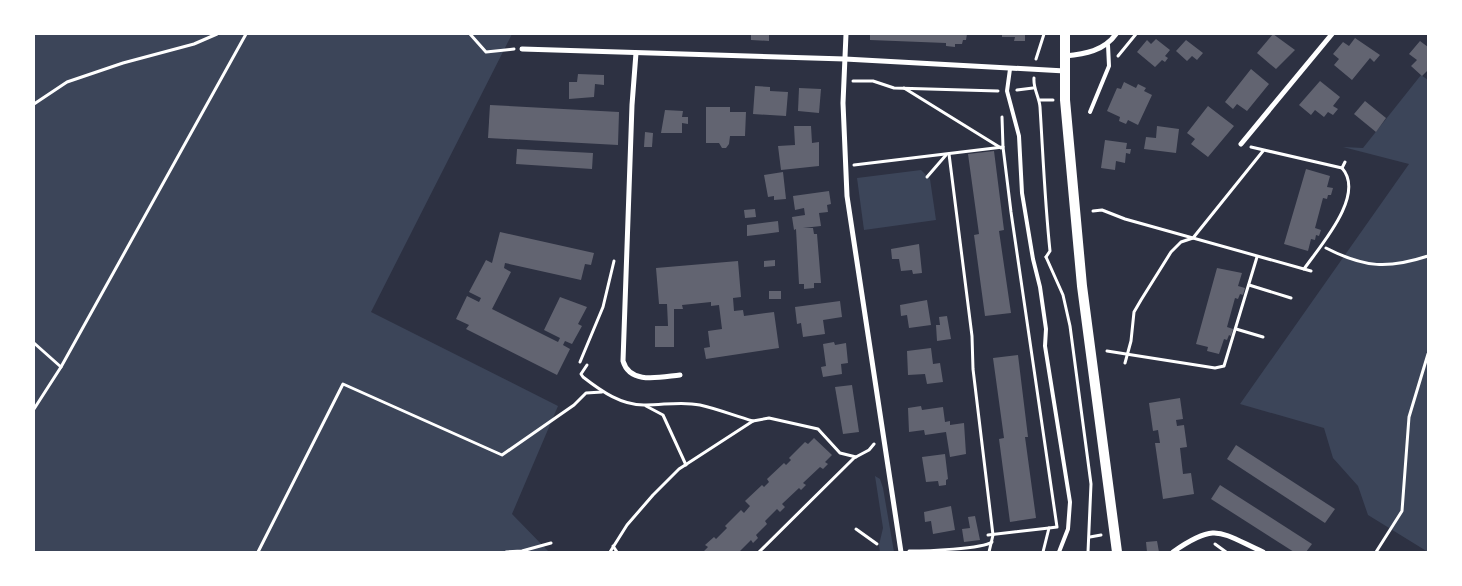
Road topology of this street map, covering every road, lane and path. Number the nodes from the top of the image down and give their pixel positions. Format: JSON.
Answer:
{"nodes":[{"id":1,"x":217,"y":34,"type":"edge"},
{"id":2,"x":246,"y":34,"type":"edge"},
{"id":3,"x":470,"y":34,"type":"edge"},
{"id":4,"x":846,"y":34,"type":"edge"},
{"id":5,"x":1044,"y":34,"type":"edge"},
{"id":6,"x":1065,"y":34,"type":"edge"},
{"id":7,"x":1116,"y":34,"type":"edge"},
{"id":8,"x":1136,"y":34,"type":"edge"},
{"id":9,"x":1332,"y":34,"type":"edge"},
{"id":10,"x":1108,"y":44,"type":"junction"},
{"id":11,"x":522,"y":49,"type":"joint"},
{"id":12,"x":636,"y":53,"type":"junction"},
{"id":13,"x":1065,"y":56,"type":"junction"},
{"id":14,"x":845,"y":60,"type":"junction"},
{"id":15,"x":1109,"y":66,"type":"junction"},
{"id":16,"x":1010,"y":69,"type":"junction"},
{"id":17,"x":1034,"y":71,"type":"junction"},
{"id":18,"x":1064,"y":71,"type":"junction"},
{"id":19,"x":844,"y":81,"type":"junction"},
{"id":20,"x":903,"y":88,"type":"junction"},
{"id":21,"x":1002,"y":91,"type":"dead end"},
{"id":22,"x":34,"y":104,"type":"edge"},
{"id":23,"x":1090,"y":112,"type":"dead end"},
{"id":24,"x":1241,"y":144,"type":"joint"},
{"id":25,"x":1001,"y":148,"type":"junction"},
{"id":26,"x":1264,"y":151,"type":"junction"},
{"id":27,"x":948,"y":154,"type":"junction"},
{"id":28,"x":1345,"y":162,"type":"dead end"},
{"id":29,"x":844,"y":166,"type":"junction"},
{"id":30,"x":1342,"y":168,"type":"junction"},
{"id":31,"x":927,"y":177,"type":"dead end"},
{"id":32,"x":1093,"y":211,"type":"dead end"},
{"id":33,"x":1193,"y":238,"type":"junction"},
{"id":34,"x":1326,"y":248,"type":"dead end"},
{"id":35,"x":616,"y":255,"type":"dead end"},
{"id":36,"x":1428,"y":256,"type":"edge"},
{"id":37,"x":1256,"y":257,"type":"junction"},
{"id":38,"x":1304,"y":269,"type":"junction"},
{"id":39,"x":1311,"y":271,"type":"dead end"},
{"id":40,"x":1249,"y":285,"type":"junction"},
{"id":41,"x":1291,"y":298,"type":"dead end"},
{"id":42,"x":1236,"y":330,"type":"junction"},
{"id":43,"x":1262,"y":337,"type":"dead end"},
{"id":44,"x":34,"y":344,"type":"edge"},
{"id":45,"x":1107,"y":351,"type":"dead end"},
{"id":46,"x":1127,"y":354,"type":"junction"},
{"id":47,"x":1428,"y":354,"type":"edge"},
{"id":48,"x":580,"y":362,"type":"dead end"},
{"id":49,"x":1125,"y":364,"type":"dead end"},
{"id":50,"x":587,"y":365,"type":"dead end"},
{"id":51,"x":61,"y":368,"type":"junction"},
{"id":52,"x":680,"y":375,"type":"dead end"},
{"id":53,"x":602,"y":392,"type":"junction"},
{"id":54,"x":643,"y":405,"type":"junction"},
{"id":55,"x":34,"y":409,"type":"edge"},
{"id":56,"x":753,"y":421,"type":"junction"},
{"id":57,"x":869,"y":450,"type":"dead end"},
{"id":58,"x":856,"y":457,"type":"junction"},
{"id":59,"x":686,"y":464,"type":"junction"},
{"id":60,"x":1050,"y":528,"type":"junction"},
{"id":61,"x":856,"y":529,"type":"dead end"},
{"id":62,"x":991,"y":535,"type":"junction"},
{"id":63,"x":992,"y":542,"type":"junction"},
{"id":64,"x":550,"y":543,"type":"dead end"},
{"id":65,"x":877,"y":544,"type":"dead end"},
{"id":66,"x":613,"y":546,"type":"junction"},
{"id":67,"x":258,"y":552,"type":"edge"},
{"id":68,"x":506,"y":552,"type":"edge"},
{"id":69,"x":610,"y":552,"type":"edge"},
{"id":70,"x":617,"y":552,"type":"edge"},
{"id":71,"x":759,"y":552,"type":"edge"},
{"id":72,"x":901,"y":552,"type":"edge"},
{"id":73,"x":989,"y":552,"type":"edge"},
{"id":74,"x":1043,"y":552,"type":"edge"},
{"id":75,"x":1059,"y":552,"type":"edge"},
{"id":76,"x":1088,"y":552,"type":"edge"},
{"id":77,"x":1117,"y":552,"type":"edge"},
{"id":78,"x":1173,"y":552,"type":"edge"},
{"id":79,"x":1263,"y":552,"type":"edge"},
{"id":80,"x":1376,"y":552,"type":"edge"}],
"edges":[{"from":1,"to":22,"type":"path"},
{"from":2,"to":51,"type":"path"},
{"from":3,"to":11,"type":"path"},
{"from":4,"to":14,"type":"street"},
{"from":5,"to":17,"type":"path"},
{"from":6,"to":13,"type":"main road"},
{"from":7,"to":10,"type":"street"},
{"from":8,"to":15,"type":"path"},
{"from":9,"to":24,"type":"street"},
{"from":10,"to":13,"type":"street"},
{"from":10,"to":15,"type":"lane"},
{"from":11,"to":12,"type":"street"},
{"from":12,"to":14,"type":"street"},
{"from":12,"to":52,"type":"street"},
{"from":13,"to":18,"type":"main road"},
{"from":14,"to":16,"type":"street"},
{"from":14,"to":19,"type":"street"},
{"from":15,"to":23,"type":"lane"},
{"from":16,"to":17,"type":"street"},
{"from":16,"to":75,"type":"lane"},
{"from":17,"to":18,"type":"street"},
{"from":17,"to":76,"type":"path"},
{"from":18,"to":77,"type":"main road"},
{"from":19,"to":20,"type":"path"},
{"from":19,"to":29,"type":"street"},
{"from":20,"to":21,"type":"path"},
{"from":20,"to":25,"type":"path"},
{"from":24,"to":26,"type":"path"},
{"from":25,"to":27,"type":"path"},
{"from":25,"to":60,"type":"path"},
{"from":26,"to":30,"type":"path"},
{"from":26,"to":33,"type":"path"},
{"from":27,"to":29,"type":"path"},
{"from":27,"to":31,"type":"path"},
{"from":27,"to":62,"type":"path"},
{"from":28,"to":30,"type":"path"},
{"from":29,"to":72,"type":"street"},
{"from":30,"to":38,"type":"path"},
{"from":32,"to":33,"type":"path"},
{"from":33,"to":37,"type":"path"},
{"from":33,"to":46,"type":"path"},
{"from":34,"to":36,"type":"path"},
{"from":35,"to":48,"type":"path"},
{"from":37,"to":38,"type":"path"},
{"from":37,"to":40,"type":"path"},
{"from":38,"to":39,"type":"path"},
{"from":40,"to":41,"type":"path"},
{"from":40,"to":42,"type":"path"},
{"from":42,"to":43,"type":"path"},
{"from":42,"to":46,"type":"path"},
{"from":44,"to":51,"type":"path"},
{"from":45,"to":46,"type":"path"},
{"from":46,"to":49,"type":"path"},
{"from":47,"to":80,"type":"path"},
{"from":50,"to":53,"type":"path"},
{"from":51,"to":55,"type":"path"},
{"from":53,"to":54,"type":"path"},
{"from":53,"to":67,"type":"path"},
{"from":54,"to":56,"type":"path"},
{"from":54,"to":59,"type":"path"},
{"from":56,"to":58,"type":"path"},
{"from":56,"to":59,"type":"path"},
{"from":57,"to":58,"type":"path"},
{"from":58,"to":71,"type":"path"},
{"from":59,"to":66,"type":"path"},
{"from":60,"to":62,"type":"path"},
{"from":60,"to":74,"type":"path"},
{"from":61,"to":65,"type":"path"},
{"from":62,"to":63,"type":"path"},
{"from":63,"to":72,"type":"path"},
{"from":63,"to":73,"type":"path"},
{"from":64,"to":68,"type":"path"},
{"from":66,"to":69,"type":"path"},
{"from":66,"to":70,"type":"path"},
{"from":78,"to":79,"type":"street"}]}
